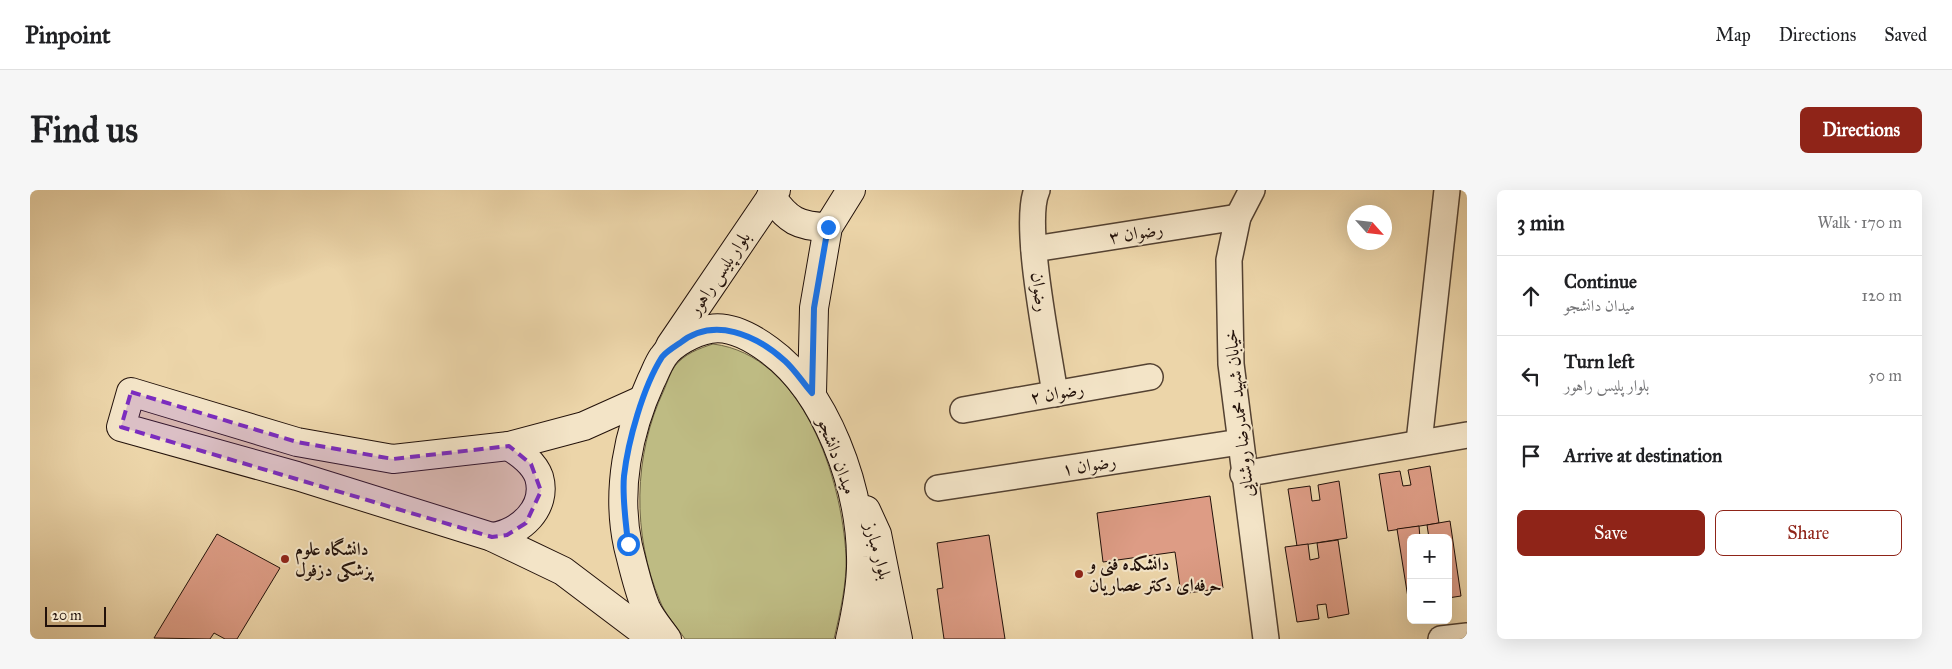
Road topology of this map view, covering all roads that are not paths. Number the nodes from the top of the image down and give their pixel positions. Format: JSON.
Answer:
{"nodes":[{"id":1,"x":851,"y":190,"type":"edge"},
{"id":2,"x":1037,"y":190,"type":"edge"},
{"id":3,"x":1252,"y":190,"type":"edge"},
{"id":4,"x":1447,"y":190,"type":"edge"},
{"id":5,"x":774,"y":193,"type":"edge"},
{"id":6,"x":1238,"y":218,"type":"junction"},
{"id":7,"x":828,"y":227,"type":"junction"},
{"id":8,"x":1034,"y":249,"type":"junction"},
{"id":9,"x":663,"y":356,"type":"junction"},
{"id":10,"x":1150,"y":377,"type":"dead end"},
{"id":11,"x":812,"y":393,"type":"junction"},
{"id":12,"x":1055,"y":394,"type":"junction"},
{"id":13,"x":642,"y":400,"type":"junction"},
{"id":14,"x":963,"y":410,"type":"dead end"},
{"id":15,"x":1467,"y":435,"type":"edge"},
{"id":16,"x":1240,"y":442,"type":"junction"},
{"id":17,"x":1419,"y":442,"type":"junction"},
{"id":18,"x":509,"y":446,"type":"junction"},
{"id":19,"x":845,"y":468,"type":"junction"},
{"id":20,"x":1243,"y":474,"type":"junction"},
{"id":21,"x":938,"y":488,"type":"dead end"},
{"id":22,"x":492,"y":537,"type":"junction"},
{"id":23,"x":862,"y":558,"type":"junction"},
{"id":24,"x":1467,"y":636,"type":"edge"},
{"id":25,"x":653,"y":639,"type":"edge"},
{"id":26,"x":667,"y":639,"type":"edge"},
{"id":27,"x":850,"y":639,"type":"edge"},
{"id":28,"x":872,"y":639,"type":"edge"},
{"id":29,"x":898,"y":639,"type":"edge"},
{"id":30,"x":1266,"y":639,"type":"edge"},
{"id":31,"x":1441,"y":639,"type":"edge"}],
"edges":[{"from":1,"to":7,"type":"main road"},
{"from":2,"to":8,"type":"street","name":"رضوان"},
{"from":3,"to":6,"type":"street","name":"خیابان شهید محمدرضا روشنایی"},
{"from":4,"to":17,"type":"street"},
{"from":5,"to":7,"type":"main road"},
{"from":5,"to":9,"type":"main road","name":"بلوار پلیس راهور"},
{"from":6,"to":8,"type":"street","name":"رضوان ۳"},
{"from":6,"to":16,"type":"street","name":"خیابان شهید محمدرضا روشنایی"},
{"from":7,"to":11,"type":"main road"},
{"from":8,"to":12,"type":"street","name":"رضوان"},
{"from":9,"to":11,"type":"main road","name":"میدان دانشجو"},
{"from":9,"to":13,"type":"main road","name":"میدان دانشجو"},
{"from":10,"to":12,"type":"street","name":"رضوان ۲"},
{"from":11,"to":19,"type":"main road","name":"میدان دانشجو"},
{"from":12,"to":14,"type":"street","name":"رضوان ۲"},
{"from":13,"to":18,"type":"main road"},
{"from":13,"to":26,"type":"main road","name":"میدان دانشجو"},
{"from":15,"to":17,"type":"street"},
{"from":16,"to":20,"type":"street","name":"خیابان شهید محمدرضا روشنایی"},
{"from":16,"to":21,"type":"street","name":"رضوان ۱"},
{"from":17,"to":20,"type":"street"},
{"from":18,"to":22,"type":"main road"},
{"from":18,"to":22,"type":"main road"},
{"from":19,"to":23,"type":"main road","name":"میدان دانشجو"},
{"from":19,"to":29,"type":"main road","name":"بلوار مبارز"},
{"from":20,"to":30,"type":"street","name":"خیابان شهید محمدرضا روشنایی"},
{"from":22,"to":25,"type":"main road"},
{"from":23,"to":27,"type":"main road","name":"میدان دانشجو"},
{"from":23,"to":28,"type":"main road"},
{"from":24,"to":31,"type":"street"}]}
